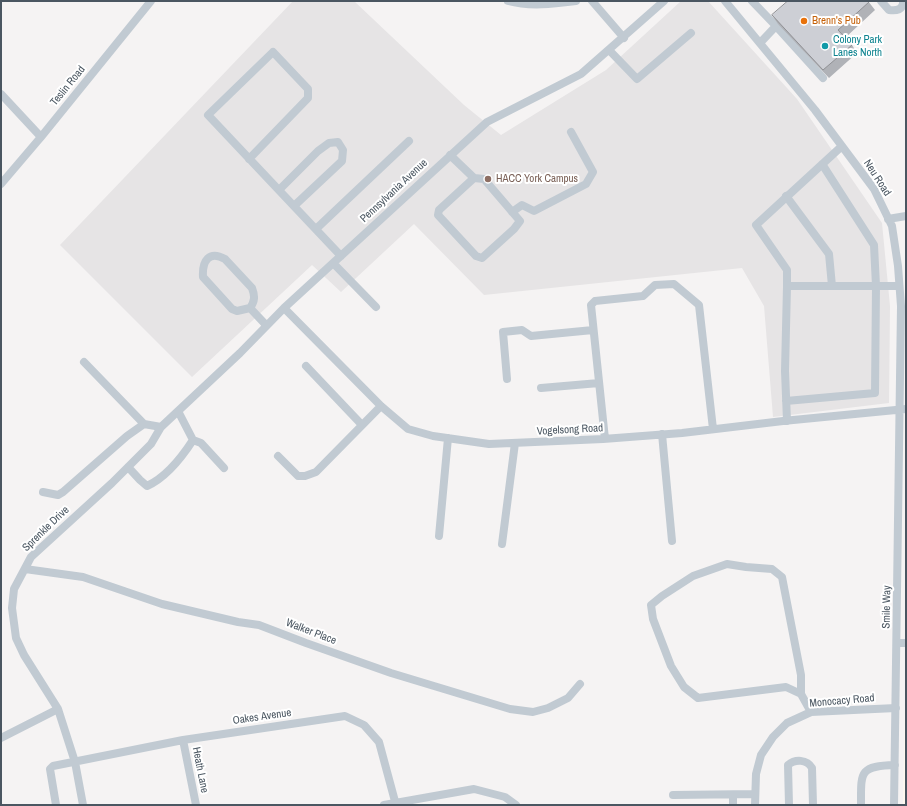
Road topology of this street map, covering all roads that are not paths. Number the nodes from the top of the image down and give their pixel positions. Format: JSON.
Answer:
{"nodes":[{"id":1,"x":150,"y":1,"type":"edge"},
{"id":2,"x":508,"y":1,"type":"edge"},
{"id":3,"x":576,"y":1,"type":"edge"},
{"id":4,"x":592,"y":1,"type":"edge"},
{"id":5,"x":664,"y":1,"type":"edge"},
{"id":6,"x":725,"y":1,"type":"edge"},
{"id":7,"x":752,"y":1,"type":"edge"},
{"id":8,"x":881,"y":1,"type":"edge"},
{"id":9,"x":903,"y":1,"type":"edge"},
{"id":10,"x":776,"y":26,"type":"junction"},
{"id":11,"x":691,"y":33,"type":"dead end"},
{"id":12,"x":624,"y":38,"type":"junction"},
{"id":13,"x":760,"y":43,"type":"junction"},
{"id":14,"x":609,"y":50,"type":"junction"},
{"id":15,"x":823,"y":78,"type":"edge"},
{"id":16,"x":1,"y":94,"type":"edge"},
{"id":17,"x":571,"y":132,"type":"dead end"},
{"id":18,"x":41,"y":137,"type":"junction"},
{"id":19,"x":409,"y":141,"type":"dead end"},
{"id":20,"x":842,"y":146,"type":"junction"},
{"id":21,"x":450,"y":155,"type":"junction"},
{"id":22,"x":249,"y":158,"type":"junction"},
{"id":23,"x":822,"y":164,"type":"junction"},
{"id":24,"x":474,"y":178,"type":"junction"},
{"id":25,"x":1,"y":184,"type":"edge"},
{"id":26,"x":279,"y":190,"type":"junction"},
{"id":27,"x":786,"y":196,"type":"junction"},
{"id":28,"x":294,"y":206,"type":"junction"},
{"id":29,"x":512,"y":212,"type":"junction"},
{"id":30,"x":906,"y":216,"type":"edge"},
{"id":31,"x":888,"y":219,"type":"junction"},
{"id":32,"x":316,"y":229,"type":"junction"},
{"id":33,"x":341,"y":256,"type":"junction"},
{"id":34,"x":333,"y":263,"type":"junction"},
{"id":35,"x":787,"y":286,"type":"junction"},
{"id":36,"x":832,"y":286,"type":"junction"},
{"id":37,"x":876,"y":286,"type":"junction"},
{"id":38,"x":899,"y":286,"type":"junction"},
{"id":39,"x":376,"y":307,"type":"dead end"},
{"id":40,"x":250,"y":308,"type":"junction"},
{"id":41,"x":284,"y":308,"type":"junction"},
{"id":42,"x":266,"y":325,"type":"junction"},
{"id":43,"x":593,"y":330,"type":"junction"},
{"id":44,"x":84,"y":362,"type":"dead end"},
{"id":45,"x":306,"y":366,"type":"dead end"},
{"id":46,"x":508,"y":379,"type":"dead end"},
{"id":47,"x":599,"y":383,"type":"junction"},
{"id":48,"x":541,"y":388,"type":"dead end"},
{"id":49,"x":786,"y":401,"type":"junction"},
{"id":50,"x":381,"y":406,"type":"junction"},
{"id":51,"x":903,"y":410,"type":"edge"},
{"id":52,"x":178,"y":411,"type":"junction"},
{"id":53,"x":787,"y":421,"type":"junction"},
{"id":54,"x":144,"y":424,"type":"junction"},
{"id":55,"x":362,"y":425,"type":"junction"},
{"id":56,"x":161,"y":427,"type":"junction"},
{"id":57,"x":713,"y":429,"type":"junction"},
{"id":58,"x":662,"y":434,"type":"junction"},
{"id":59,"x":448,"y":438,"type":"junction"},
{"id":60,"x":605,"y":439,"type":"junction"},
{"id":61,"x":193,"y":440,"type":"junction"},
{"id":62,"x":515,"y":443,"type":"junction"},
{"id":63,"x":278,"y":456,"type":"dead end"},
{"id":64,"x":128,"y":467,"type":"junction"},
{"id":65,"x":224,"y":468,"type":"dead end"},
{"id":66,"x":43,"y":492,"type":"dead end"},
{"id":67,"x":439,"y":536,"type":"dead end"},
{"id":68,"x":672,"y":541,"type":"dead end"},
{"id":69,"x":502,"y":544,"type":"dead end"},
{"id":70,"x":25,"y":569,"type":"junction"},
{"id":71,"x":902,"y":575,"type":"edge"},
{"id":72,"x":897,"y":643,"type":"junction"},
{"id":73,"x":906,"y":643,"type":"edge"},
{"id":74,"x":580,"y":684,"type":"dead end"},
{"id":75,"x":801,"y":694,"type":"junction"},
{"id":76,"x":896,"y":708,"type":"junction"},
{"id":77,"x":58,"y":710,"type":"junction"},
{"id":78,"x":811,"y":712,"type":"junction"},
{"id":79,"x":1,"y":738,"type":"edge"},
{"id":80,"x":183,"y":740,"type":"junction"},
{"id":81,"x":75,"y":762,"type":"junction"},
{"id":82,"x":895,"y":765,"type":"junction"},
{"id":83,"x":733,"y":794,"type":"junction"},
{"id":84,"x":755,"y":794,"type":"junction"},
{"id":85,"x":673,"y":795,"type":"dead end"},
{"id":86,"x":396,"y":804,"type":"edge"},
{"id":87,"x":56,"y":805,"type":"edge"},
{"id":88,"x":83,"y":805,"type":"edge"},
{"id":89,"x":196,"y":805,"type":"edge"},
{"id":90,"x":384,"y":805,"type":"edge"},
{"id":91,"x":516,"y":805,"type":"edge"},
{"id":92,"x":733,"y":805,"type":"edge"},
{"id":93,"x":755,"y":805,"type":"edge"},
{"id":94,"x":788,"y":805,"type":"edge"},
{"id":95,"x":813,"y":805,"type":"edge"},
{"id":96,"x":861,"y":805,"type":"edge"},
{"id":97,"x":894,"y":805,"type":"edge"}],
"edges":[{"from":1,"to":18,"type":"street","name":"Teslin Road"},
{"from":2,"to":3,"type":"street"},
{"from":4,"to":12,"type":"street"},
{"from":5,"to":12,"type":"street","name":"Pennsylvania Avenue"},
{"from":6,"to":13,"type":"street","name":"Neu Road"},
{"from":7,"to":10,"type":"street"},
{"from":8,"to":9,"type":"street"},
{"from":10,"to":13,"type":"street"},
{"from":10,"to":15,"type":"street"},
{"from":11,"to":14,"type":"street"},
{"from":12,"to":14,"type":"street","name":"Pennsylvania Avenue"},
{"from":13,"to":20,"type":"street","name":"Neu Road"},
{"from":14,"to":21,"type":"street","name":"Pennsylvania Avenue"},
{"from":16,"to":18,"type":"street"},
{"from":17,"to":29,"type":"street"},
{"from":18,"to":25,"type":"street","name":"Teslin Road"},
{"from":19,"to":32,"type":"street"},
{"from":20,"to":23,"type":"street"},
{"from":20,"to":31,"type":"street","name":"Neu Road"},
{"from":21,"to":24,"type":"street"},
{"from":21,"to":33,"type":"street","name":"Pennsylvania Avenue"},
{"from":22,"to":22,"type":"street"},
{"from":22,"to":26,"type":"street"},
{"from":23,"to":27,"type":"street"},
{"from":23,"to":37,"type":"street"},
{"from":24,"to":29,"type":"street"},
{"from":24,"to":29,"type":"street"},
{"from":26,"to":28,"type":"street"},
{"from":26,"to":28,"type":"street"},
{"from":27,"to":35,"type":"street"},
{"from":27,"to":36,"type":"street"},
{"from":28,"to":32,"type":"street"},
{"from":30,"to":31,"type":"street"},
{"from":31,"to":38,"type":"street","name":"Neu Road"},
{"from":32,"to":33,"type":"street"},
{"from":33,"to":34,"type":"street","name":"Pennsylvania Avenue"},
{"from":34,"to":39,"type":"street"},
{"from":34,"to":41,"type":"street","name":"Pennsylvania Avenue"},
{"from":35,"to":36,"type":"street"},
{"from":35,"to":49,"type":"street"},
{"from":36,"to":37,"type":"street"},
{"from":37,"to":38,"type":"street"},
{"from":37,"to":49,"type":"street"},
{"from":38,"to":51,"type":"street","name":"Neu Road"},
{"from":40,"to":40,"type":"street"},
{"from":40,"to":42,"type":"street"},
{"from":41,"to":42,"type":"street","name":"Pennsylvania Avenue"},
{"from":41,"to":50,"type":"street","name":"Vogelsong Road"},
{"from":42,"to":52,"type":"street","name":"Pennsylvania Avenue"},
{"from":43,"to":46,"type":"street"},
{"from":43,"to":47,"type":"street"},
{"from":43,"to":57,"type":"street"},
{"from":44,"to":54,"type":"street"},
{"from":45,"to":55,"type":"street"},
{"from":47,"to":48,"type":"street"},
{"from":47,"to":60,"type":"street"},
{"from":49,"to":53,"type":"street"},
{"from":50,"to":55,"type":"street"},
{"from":50,"to":59,"type":"street","name":"Vogelsong Road"},
{"from":51,"to":53,"type":"street","name":"Vogelsong Road"},
{"from":51,"to":71,"type":"street","name":"Smile Way"},
{"from":52,"to":56,"type":"street","name":"Pennsylvania Avenue"},
{"from":52,"to":61,"type":"street"},
{"from":53,"to":57,"type":"street","name":"Vogelsong Road"},
{"from":54,"to":56,"type":"street"},
{"from":54,"to":66,"type":"street"},
{"from":55,"to":63,"type":"street"},
{"from":56,"to":64,"type":"street","name":"Sprenkle Drive"},
{"from":57,"to":58,"type":"street","name":"Vogelsong Road"},
{"from":58,"to":60,"type":"street","name":"Vogelsong Road"},
{"from":58,"to":68,"type":"street"},
{"from":59,"to":62,"type":"street","name":"Vogelsong Road"},
{"from":59,"to":67,"type":"street"},
{"from":60,"to":62,"type":"street","name":"Vogelsong Road"},
{"from":61,"to":64,"type":"street"},
{"from":61,"to":65,"type":"street"},
{"from":62,"to":69,"type":"street"},
{"from":64,"to":70,"type":"street","name":"Sprenkle Drive"},
{"from":70,"to":74,"type":"street","name":"Walker Place"},
{"from":70,"to":77,"type":"street","name":"Sprenkle Drive"},
{"from":71,"to":72,"type":"street","name":"Smile Way"},
{"from":72,"to":73,"type":"street"},
{"from":72,"to":76,"type":"street","name":"Smile Way"},
{"from":75,"to":75,"type":"street"},
{"from":75,"to":78,"type":"street"},
{"from":76,"to":78,"type":"street","name":"Monocacy Road"},
{"from":76,"to":82,"type":"street","name":"Smile Way"},
{"from":77,"to":79,"type":"street"},
{"from":77,"to":81,"type":"street","name":"Sprenkle Drive"},
{"from":78,"to":84,"type":"street","name":"Monocacy Road"},
{"from":80,"to":81,"type":"street","name":"Oakes Avenue"},
{"from":80,"to":86,"type":"street","name":"Oakes Avenue"},
{"from":80,"to":89,"type":"street","name":"Heath Lane"},
{"from":81,"to":87,"type":"street","name":"Oakes Avenue"},
{"from":81,"to":88,"type":"street","name":"Sprenkle Drive"},
{"from":82,"to":96,"type":"street"},
{"from":82,"to":97,"type":"street","name":"Smile Way"},
{"from":83,"to":84,"type":"street"},
{"from":83,"to":85,"type":"street"},
{"from":83,"to":92,"type":"street"},
{"from":84,"to":93,"type":"street","name":"Monocacy Road"},
{"from":86,"to":90,"type":"street"},
{"from":86,"to":91,"type":"street"},
{"from":94,"to":95,"type":"street"}]}
